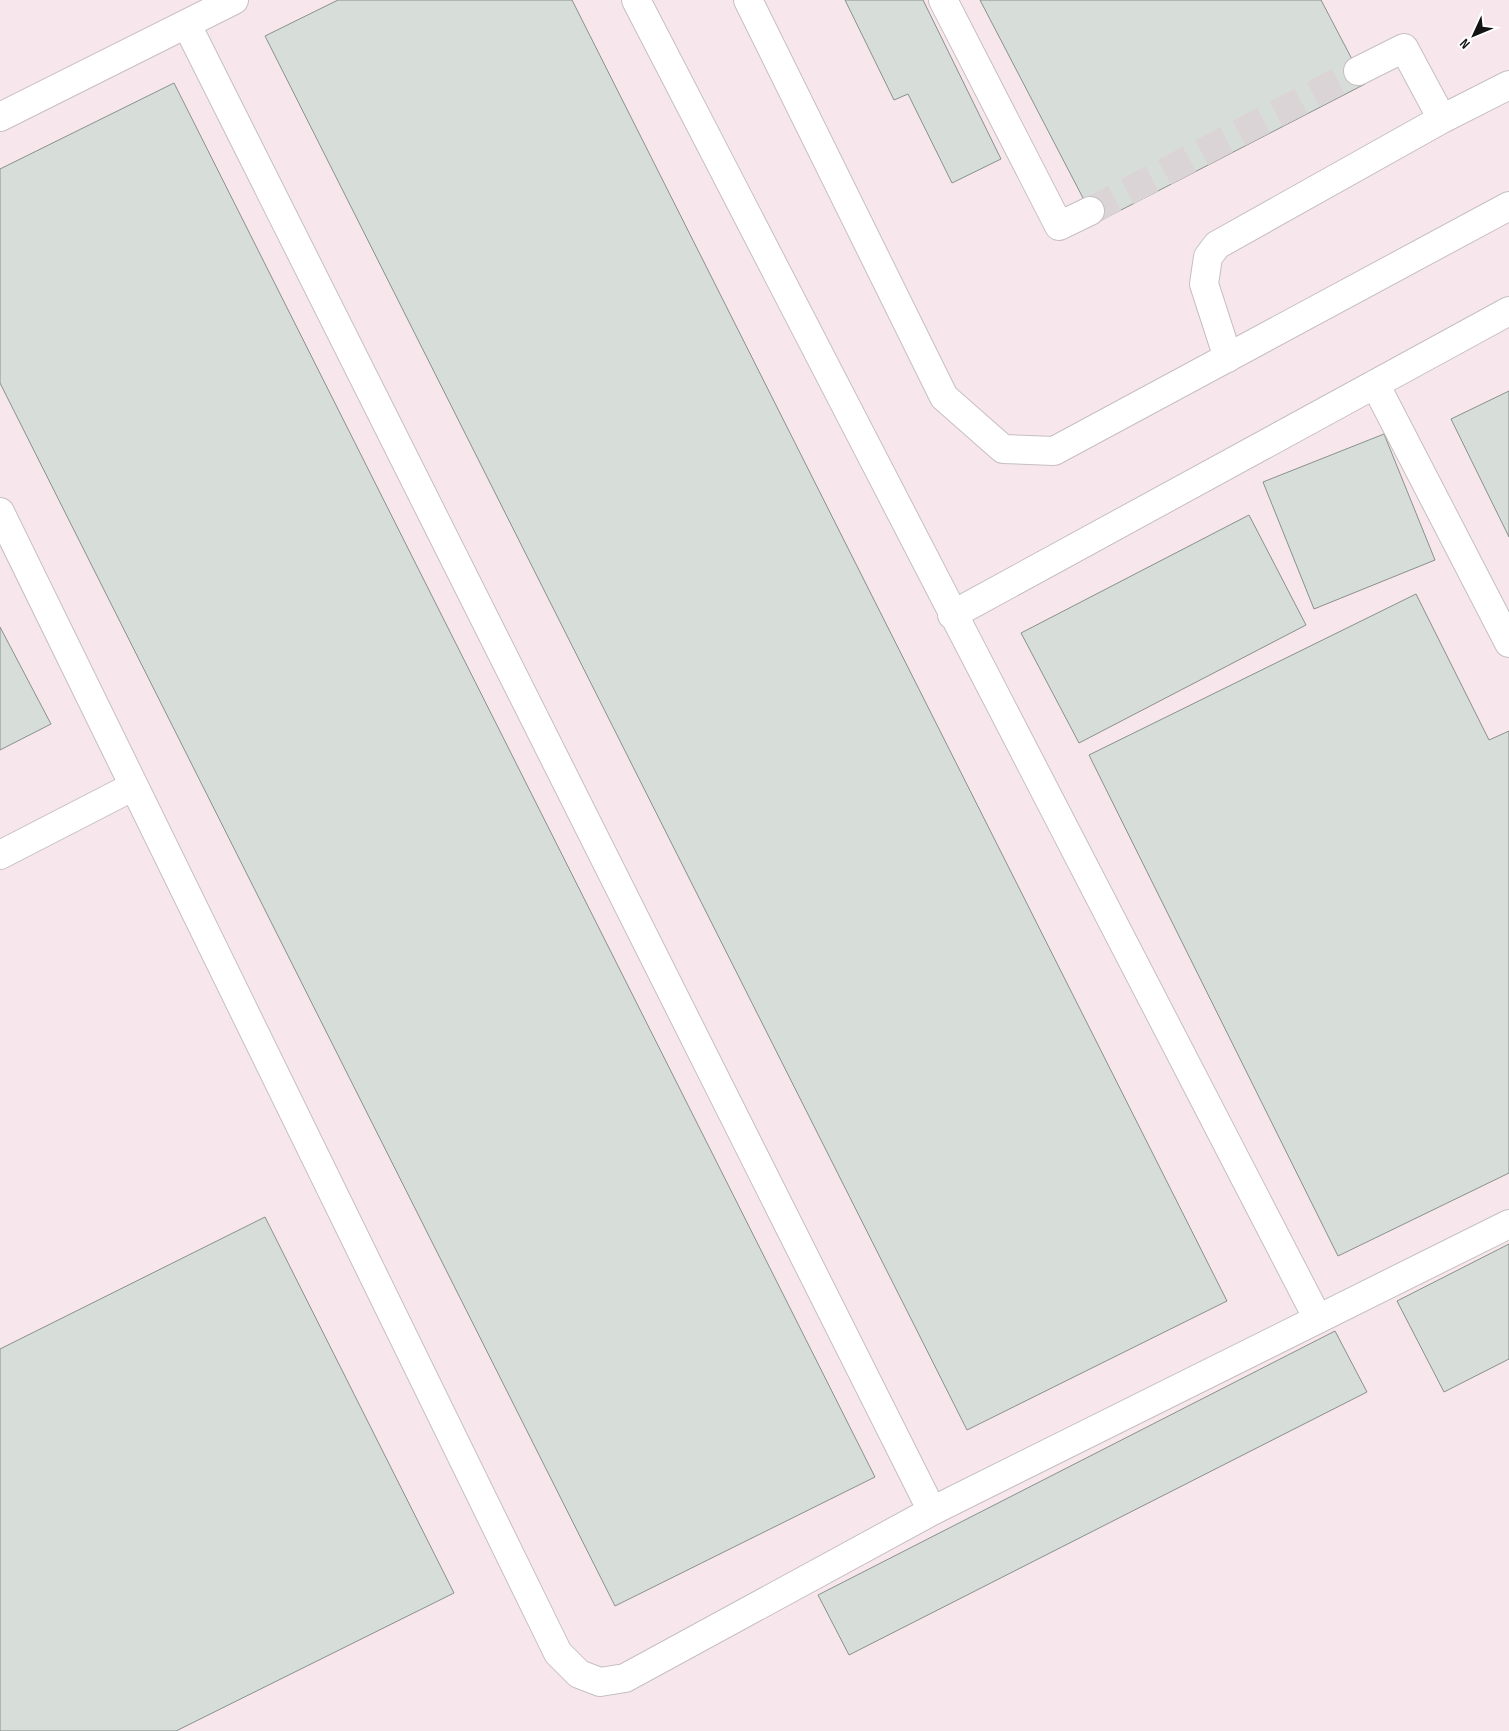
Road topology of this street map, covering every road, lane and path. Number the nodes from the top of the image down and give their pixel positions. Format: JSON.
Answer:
{"nodes":[{"id":1,"x":234,"y":0,"type":"edge"},
{"id":2,"x":636,"y":0,"type":"edge"},
{"id":3,"x":748,"y":0,"type":"edge"},
{"id":4,"x":943,"y":0,"type":"edge"},
{"id":5,"x":187,"y":25,"type":"junction"},
{"id":6,"x":1358,"y":71,"type":"tunnel mouth"},
{"id":7,"x":1509,"y":85,"type":"edge"},
{"id":8,"x":0,"y":117,"type":"edge"},
{"id":9,"x":1442,"y":119,"type":"junction"},
{"id":10,"x":1509,"y":206,"type":"edge"},
{"id":11,"x":1090,"y":212,"type":"tunnel mouth"},
{"id":12,"x":1509,"y":311,"type":"edge"},
{"id":13,"x":1228,"y":358,"type":"junction"},
{"id":14,"x":1376,"y":384,"type":"junction"},
{"id":15,"x":0,"y":512,"type":"edge"},
{"id":16,"x":952,"y":615,"type":"junction"},
{"id":17,"x":1509,"y":643,"type":"edge"},
{"id":18,"x":134,"y":786,"type":"junction"},
{"id":19,"x":0,"y":855,"type":"edge"},
{"id":20,"x":1509,"y":1224,"type":"edge"},
{"id":21,"x":1318,"y":1319,"type":"junction"},
{"id":22,"x":932,"y":1511,"type":"junction"}],
"edges":[{"from":1,"to":5,"type":"street"},
{"from":2,"to":16,"type":"street"},
{"from":3,"to":13,"type":"street"},
{"from":4,"to":11,"type":"street"},
{"from":5,"to":8,"type":"street"},
{"from":5,"to":22,"type":"street"},
{"from":6,"to":9,"type":"street"},
{"from":7,"to":9,"type":"street"},
{"from":9,"to":13,"type":"street"},
{"from":10,"to":13,"type":"street"},
{"from":12,"to":14,"type":"street"},
{"from":14,"to":16,"type":"street"},
{"from":14,"to":17,"type":"street"},
{"from":15,"to":18,"type":"street"},
{"from":16,"to":21,"type":"street"},
{"from":18,"to":19,"type":"street"},
{"from":18,"to":22,"type":"street"},
{"from":20,"to":21,"type":"street"},
{"from":21,"to":22,"type":"street"}]}
